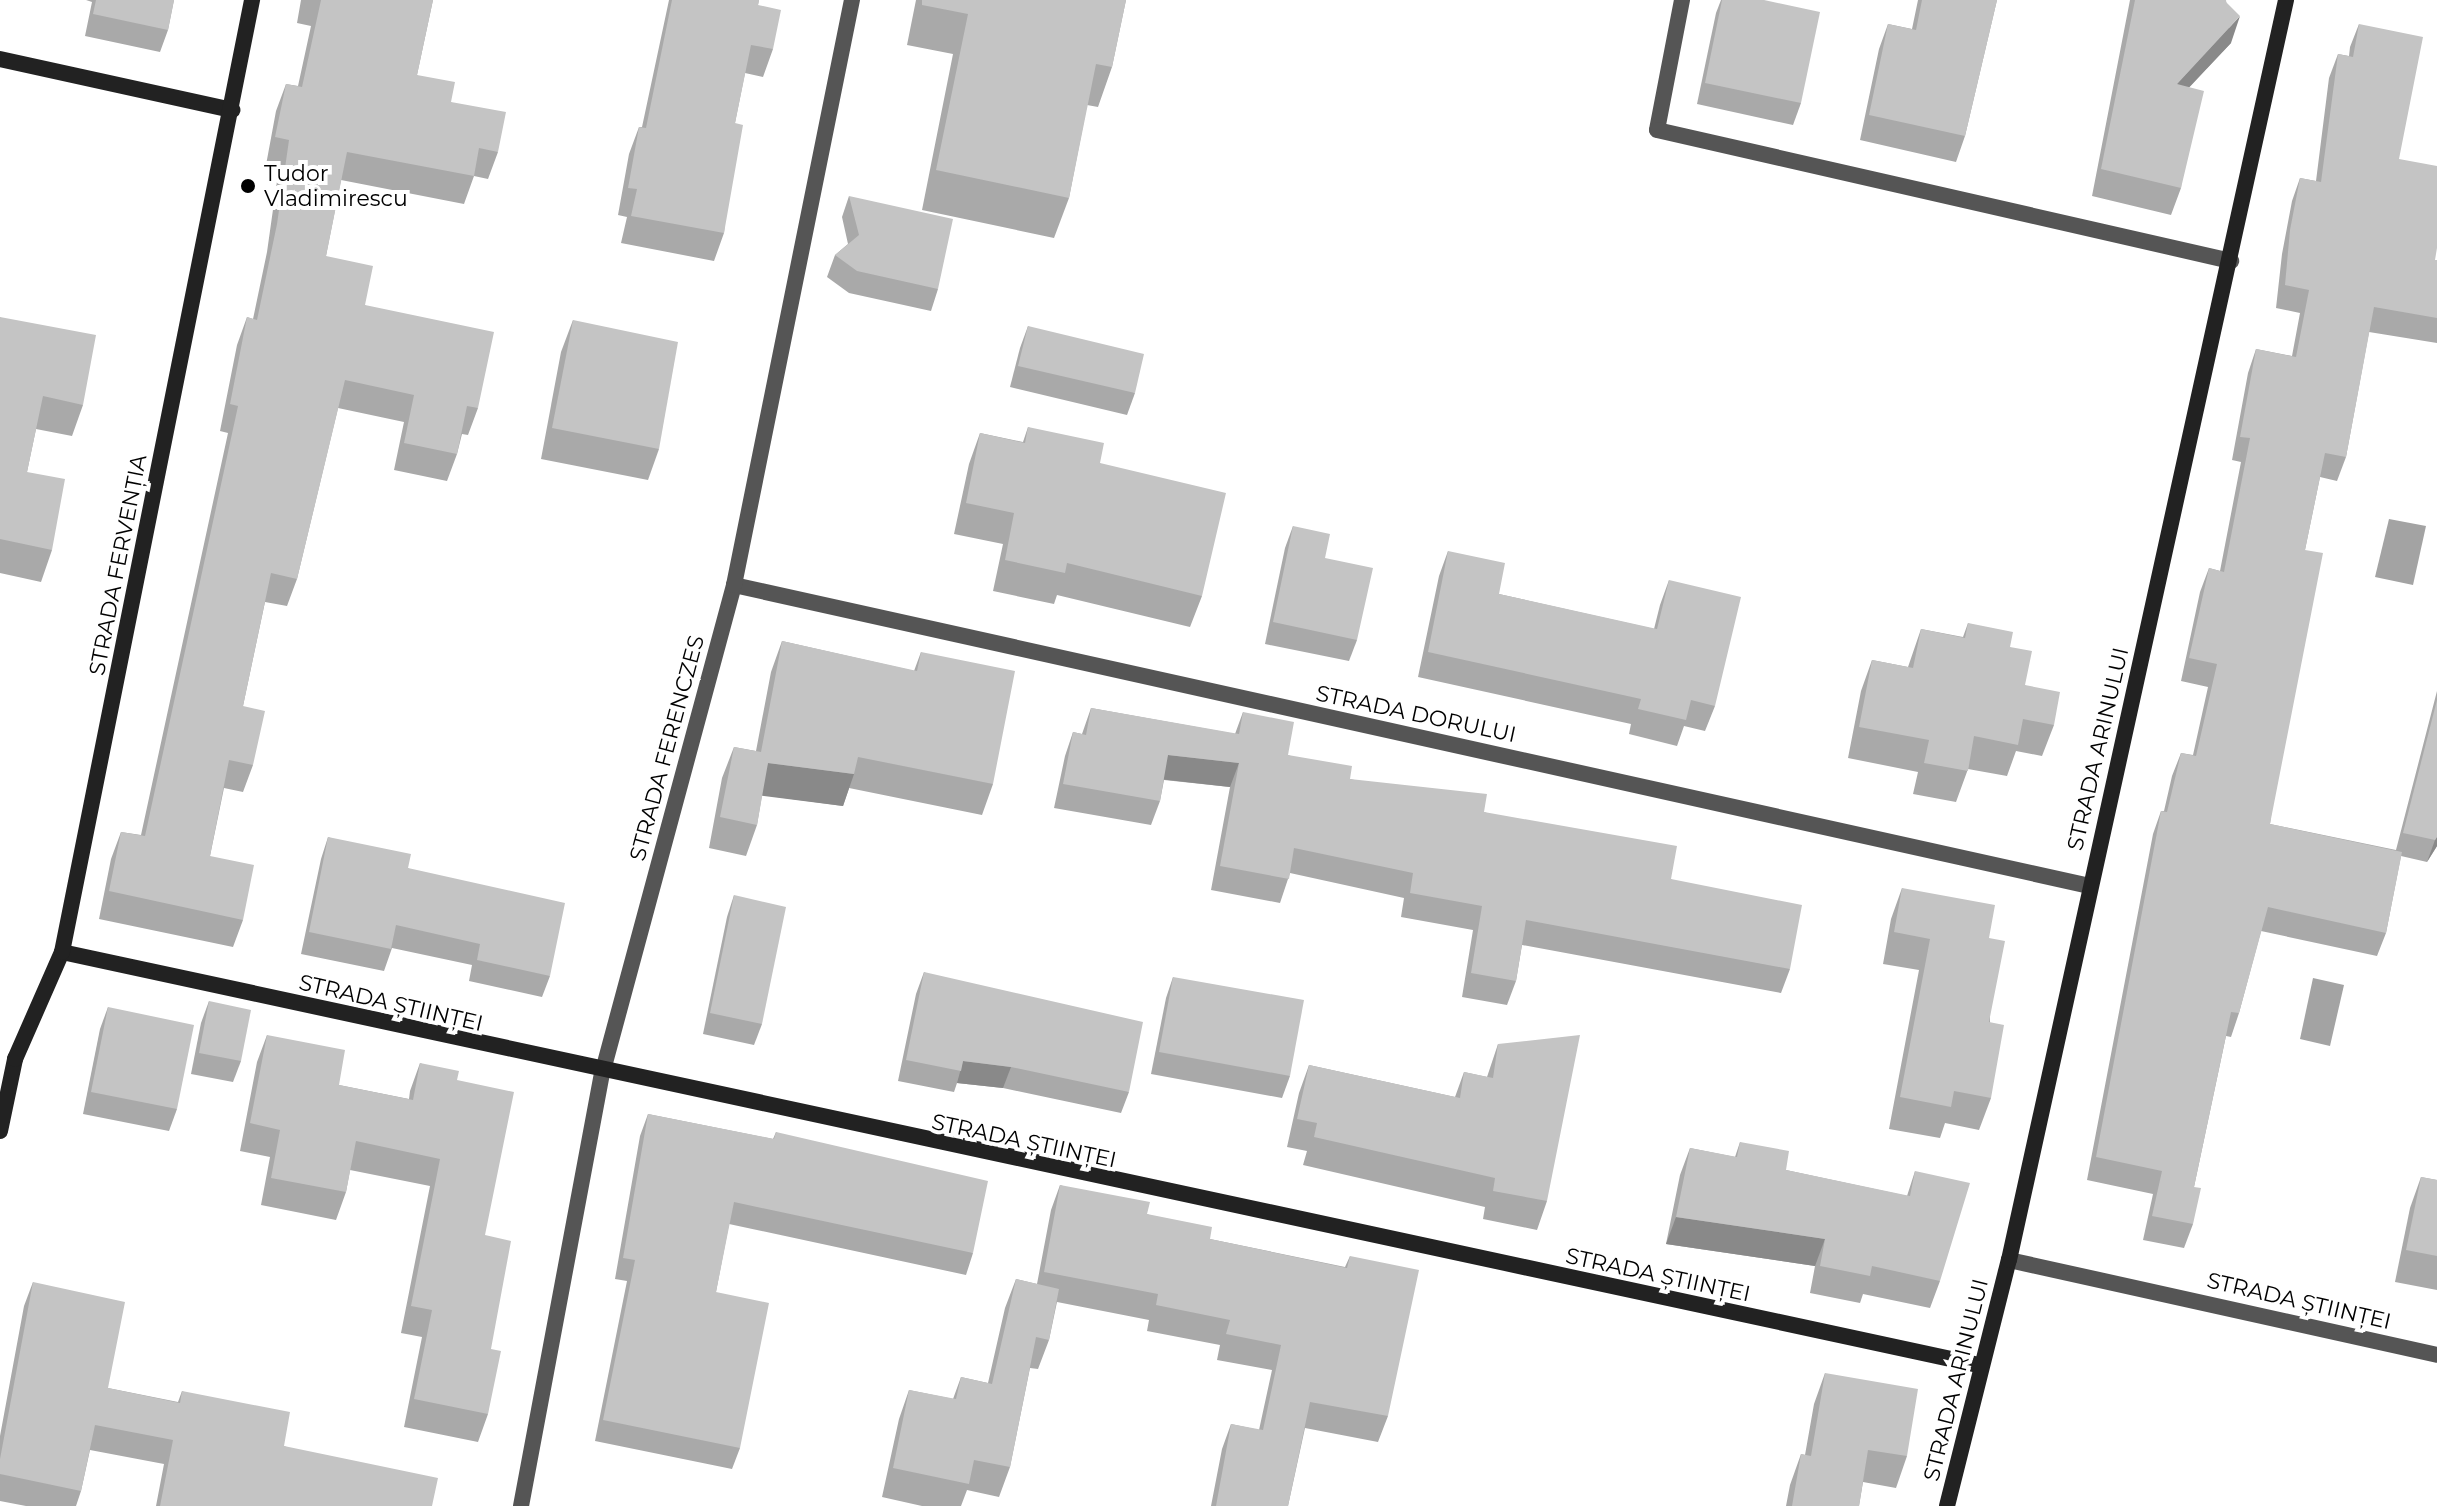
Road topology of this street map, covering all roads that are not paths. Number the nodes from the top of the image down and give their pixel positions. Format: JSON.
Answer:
{"nodes":[{"id":1,"x":252,"y":0,"type":"edge"},
{"id":2,"x":852,"y":0,"type":"edge"},
{"id":3,"x":1682,"y":0,"type":"edge"},
{"id":4,"x":2286,"y":0,"type":"edge"},
{"id":5,"x":0,"y":59,"type":"edge"},
{"id":6,"x":232,"y":110,"type":"junction"},
{"id":7,"x":2231,"y":261,"type":"junction"},
{"id":8,"x":734,"y":585,"type":"junction"},
{"id":9,"x":2089,"y":886,"type":"junction"},
{"id":10,"x":62,"y":952,"type":"junction"},
{"id":11,"x":8,"y":1057,"type":"edge"},
{"id":12,"x":602,"y":1074,"type":"junction"},
{"id":13,"x":0,"y":1131,"type":"edge"},
{"id":14,"x":2009,"y":1260,"type":"junction"},
{"id":15,"x":2437,"y":1355,"type":"edge"},
{"id":16,"x":1978,"y":1365,"type":"junction"},
{"id":17,"x":521,"y":1506,"type":"edge"},
{"id":18,"x":1947,"y":1506,"type":"edge"}],
"edges":[{"from":1,"to":6,"type":"street","name":"STRADA FERVENȚIA"},
{"from":2,"to":8,"type":"street","name":"STRADA FERENCZES"},
{"from":3,"to":7,"type":"street"},
{"from":4,"to":7,"type":"street","name":"STRADA ARINULUI"},
{"from":5,"to":6,"type":"street"},
{"from":6,"to":10,"type":"street","name":"STRADA FERVENȚIA"},
{"from":7,"to":9,"type":"street","name":"STRADA ARINULUI"},
{"from":8,"to":9,"type":"street","name":"STRADA DORULUI"},
{"from":8,"to":12,"type":"street","name":"STRADA FERENCZES"},
{"from":9,"to":14,"type":"street","name":"STRADA ARINULUI"},
{"from":10,"to":11,"type":"street","name":"STRADA FERVENȚIA"},
{"from":10,"to":12,"type":"street","name":"STRADA ȘTIINȚEI"},
{"from":11,"to":13,"type":"street","name":"STRADA FERVENȚIA"},
{"from":12,"to":16,"type":"street","name":"STRADA ȘTIINȚEI"},
{"from":12,"to":17,"type":"street","name":"STRADA FERENCZES"},
{"from":14,"to":15,"type":"street","name":"STRADA ȘTIINȚEI"},
{"from":14,"to":16,"type":"street","name":"STRADA ARINULUI"},
{"from":16,"to":18,"type":"street","name":"STRADA ARINULUI"}]}
